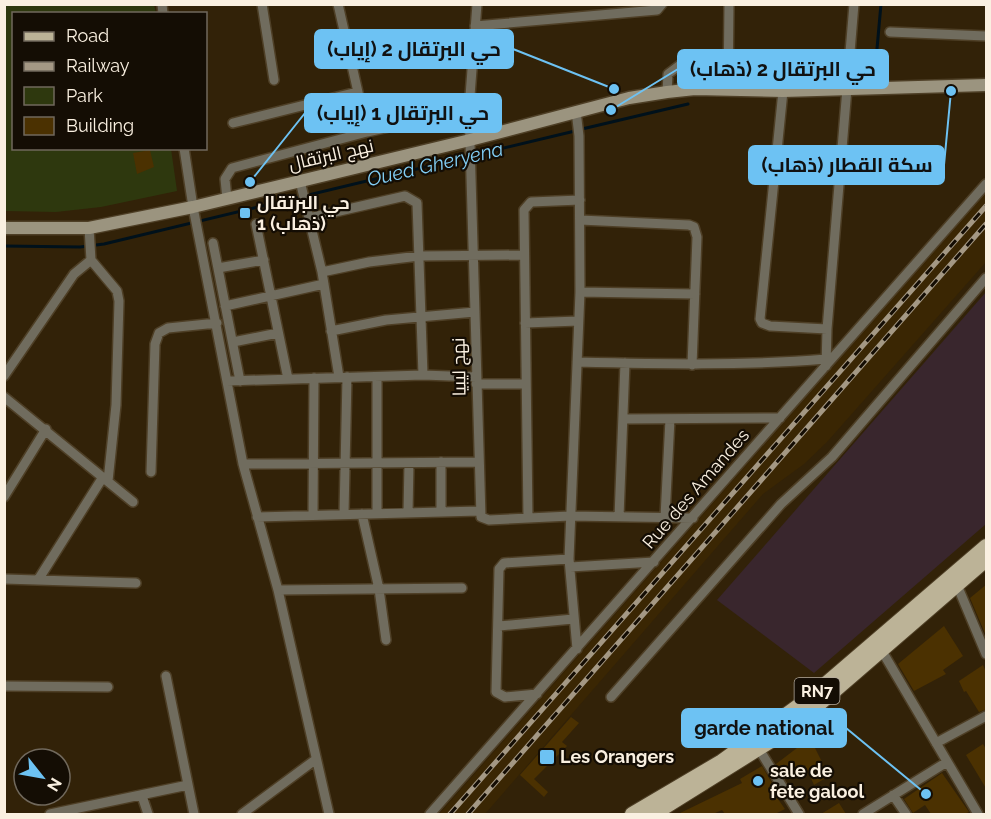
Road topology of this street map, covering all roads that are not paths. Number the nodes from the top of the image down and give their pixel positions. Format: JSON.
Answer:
{"nodes":[{"id":1,"x":262,"y":4,"type":"edge"},
{"id":2,"x":338,"y":4,"type":"edge"},
{"id":3,"x":477,"y":4,"type":"edge"},
{"id":4,"x":662,"y":4,"type":"edge"},
{"id":5,"x":729,"y":4,"type":"edge"},
{"id":6,"x":854,"y":4,"type":"edge"},
{"id":7,"x":475,"y":26,"type":"junction"},
{"id":8,"x":890,"y":32,"type":"dead end"},
{"id":9,"x":987,"y":36,"type":"edge"},
{"id":10,"x":474,"y":44,"type":"junction"},
{"id":11,"x":394,"y":51,"type":"dead end"},
{"id":12,"x":728,"y":67,"type":"junction"},
{"id":13,"x":274,"y":80,"type":"dead end"},
{"id":14,"x":987,"y":85,"type":"edge"},
{"id":15,"x":847,"y":87,"type":"junction"},
{"id":16,"x":728,"y":89,"type":"junction"},
{"id":17,"x":783,"y":91,"type":"junction"},
{"id":18,"x":357,"y":92,"type":"junction"},
{"id":19,"x":667,"y":92,"type":"junction"},
{"id":20,"x":469,"y":108,"type":"junction"},
{"id":21,"x":577,"y":117,"type":"junction"},
{"id":22,"x":233,"y":123,"type":"dead end"},
{"id":23,"x":367,"y":132,"type":"junction"},
{"id":24,"x":471,"y":144,"type":"junction"},
{"id":25,"x":184,"y":150,"type":"edge"},
{"id":26,"x":987,"y":184,"type":"edge"},
{"id":27,"x":301,"y":185,"type":"junction"},
{"id":28,"x":226,"y":199,"type":"junction"},
{"id":29,"x":580,"y":200,"type":"junction"},
{"id":30,"x":194,"y":211,"type":"junction"},
{"id":31,"x":308,"y":214,"type":"junction"},
{"id":32,"x":580,"y":220,"type":"junction"},
{"id":33,"x":256,"y":224,"type":"dead end"},
{"id":34,"x":4,"y":228,"type":"edge"},
{"id":35,"x":89,"y":233,"type":"junction"},
{"id":36,"x":213,"y":243,"type":"dead end"},
{"id":37,"x":474,"y":255,"type":"junction"},
{"id":38,"x":522,"y":255,"type":"junction"},
{"id":39,"x":419,"y":256,"type":"junction"},
{"id":40,"x":91,"y":259,"type":"junction"},
{"id":41,"x":264,"y":260,"type":"junction"},
{"id":42,"x":218,"y":268,"type":"junction"},
{"id":43,"x":322,"y":272,"type":"junction"},
{"id":44,"x":987,"y":278,"type":"edge"},
{"id":45,"x":324,"y":284,"type":"junction"},
{"id":46,"x":580,"y":292,"type":"junction"},
{"id":47,"x":695,"y":294,"type":"junction"},
{"id":48,"x":271,"y":296,"type":"junction"},
{"id":49,"x":225,"y":306,"type":"junction"},
{"id":50,"x":475,"y":312,"type":"junction"},
{"id":51,"x":420,"y":317,"type":"junction"},
{"id":52,"x":578,"y":321,"type":"junction"},
{"id":53,"x":217,"y":323,"type":"junction"},
{"id":54,"x":525,"y":323,"type":"junction"},
{"id":55,"x":827,"y":329,"type":"junction"},
{"id":56,"x":332,"y":331,"type":"junction"},
{"id":57,"x":278,"y":333,"type":"junction"},
{"id":58,"x":233,"y":342,"type":"junction"},
{"id":59,"x":577,"y":362,"type":"junction"},
{"id":60,"x":625,"y":363,"type":"junction"},
{"id":61,"x":826,"y":363,"type":"junction"},
{"id":62,"x":692,"y":365,"type":"junction"},
{"id":63,"x":423,"y":375,"type":"junction"},
{"id":64,"x":4,"y":376,"type":"edge"},
{"id":65,"x":343,"y":377,"type":"junction"},
{"id":66,"x":377,"y":377,"type":"junction"},
{"id":67,"x":314,"y":378,"type":"junction"},
{"id":68,"x":288,"y":379,"type":"junction"},
{"id":69,"x":227,"y":381,"type":"junction"},
{"id":70,"x":240,"y":381,"type":"junction"},
{"id":71,"x":476,"y":381,"type":"junction"},
{"id":72,"x":526,"y":384,"type":"junction"},
{"id":73,"x":4,"y":397,"type":"edge"},
{"id":74,"x":780,"y":418,"type":"junction"},
{"id":75,"x":623,"y":419,"type":"junction"},
{"id":76,"x":670,"y":419,"type":"junction"},
{"id":77,"x":45,"y":429,"type":"junction"},
{"id":78,"x":441,"y":462,"type":"junction"},
{"id":79,"x":478,"y":462,"type":"junction"},
{"id":80,"x":345,"y":463,"type":"junction"},
{"id":81,"x":377,"y":463,"type":"junction"},
{"id":82,"x":409,"y":463,"type":"junction"},
{"id":83,"x":243,"y":464,"type":"junction"},
{"id":84,"x":312,"y":464,"type":"junction"},
{"id":85,"x":151,"y":472,"type":"dead end"},
{"id":86,"x":106,"y":479,"type":"junction"},
{"id":87,"x":4,"y":496,"type":"edge"},
{"id":88,"x":133,"y":502,"type":"dead end"},
{"id":89,"x":479,"y":511,"type":"junction"},
{"id":90,"x":441,"y":512,"type":"junction"},
{"id":91,"x":377,"y":513,"type":"junction"},
{"id":92,"x":408,"y":513,"type":"junction"},
{"id":93,"x":344,"y":514,"type":"junction"},
{"id":94,"x":362,"y":514,"type":"junction"},
{"id":95,"x":313,"y":515,"type":"junction"},
{"id":96,"x":570,"y":516,"type":"junction"},
{"id":97,"x":257,"y":517,"type":"junction"},
{"id":98,"x":619,"y":517,"type":"junction"},
{"id":99,"x":665,"y":517,"type":"junction"},
{"id":100,"x":528,"y":518,"type":"junction"},
{"id":101,"x":693,"y":518,"type":"junction"},
{"id":102,"x":987,"y":546,"type":"edge"},
{"id":103,"x":987,"y":560,"type":"edge"},
{"id":104,"x":654,"y":562,"type":"junction"},
{"id":105,"x":569,"y":563,"type":"junction"},
{"id":106,"x":4,"y":579,"type":"edge"},
{"id":107,"x":38,"y":580,"type":"junction"},
{"id":108,"x":136,"y":583,"type":"dead end"},
{"id":109,"x":957,"y":585,"type":"junction"},
{"id":110,"x":462,"y":588,"type":"dead end"},
{"id":111,"x":379,"y":589,"type":"junction"},
{"id":112,"x":278,"y":590,"type":"junction"},
{"id":113,"x":573,"y":619,"type":"junction"},
{"id":114,"x":499,"y":626,"type":"junction"},
{"id":115,"x":386,"y":640,"type":"dead end"},
{"id":116,"x":577,"y":649,"type":"junction"},
{"id":117,"x":882,"y":651,"type":"junction"},
{"id":118,"x":987,"y":654,"type":"edge"},
{"id":119,"x":166,"y":675,"type":"dead end"},
{"id":120,"x":4,"y":686,"type":"edge"},
{"id":121,"x":108,"y":687,"type":"dead end"},
{"id":122,"x":537,"y":694,"type":"junction"},
{"id":123,"x":612,"y":696,"type":"dead end"},
{"id":124,"x":987,"y":716,"type":"edge"},
{"id":125,"x":936,"y":743,"type":"junction"},
{"id":126,"x":759,"y":749,"type":"junction"},
{"id":127,"x":315,"y":760,"type":"junction"},
{"id":128,"x":947,"y":762,"type":"junction"},
{"id":129,"x":188,"y":785,"type":"junction"},
{"id":130,"x":893,"y":795,"type":"junction"},
{"id":131,"x":142,"y":796,"type":"junction"},
{"id":132,"x":80,"y":811,"type":"edge"},
{"id":133,"x":50,"y":814,"type":"edge"},
{"id":134,"x":148,"y":814,"type":"edge"},
{"id":135,"x":194,"y":814,"type":"edge"},
{"id":136,"x":242,"y":814,"type":"edge"},
{"id":137,"x":329,"y":814,"type":"edge"},
{"id":138,"x":430,"y":814,"type":"edge"},
{"id":139,"x":632,"y":814,"type":"edge"},
{"id":140,"x":654,"y":814,"type":"edge"},
{"id":141,"x":799,"y":814,"type":"edge"},
{"id":142,"x":862,"y":814,"type":"edge"},
{"id":143,"x":906,"y":814,"type":"edge"},
{"id":144,"x":978,"y":814,"type":"edge"}],
"edges":[{"from":1,"to":13,"type":"street"},
{"from":2,"to":18,"type":"street"},
{"from":3,"to":7,"type":"street","name":"نهج ليبيا"},
{"from":4,"to":7,"type":"street"},
{"from":5,"to":12,"type":"street"},
{"from":6,"to":15,"type":"street"},
{"from":7,"to":10,"type":"street","name":"نهج ليبيا"},
{"from":8,"to":9,"type":"street"},
{"from":10,"to":11,"type":"street"},
{"from":10,"to":20,"type":"street","name":"نهج ليبيا"},
{"from":12,"to":16,"type":"street"},
{"from":12,"to":19,"type":"street"},
{"from":14,"to":15,"type":"street","name":"نهج البرتقال"},
{"from":15,"to":17,"type":"street","name":"نهج البرتقال"},
{"from":15,"to":55,"type":"street"},
{"from":16,"to":17,"type":"street","name":"نهج البرتقال"},
{"from":16,"to":19,"type":"street","name":"نهج البرتقال"},
{"from":17,"to":55,"type":"street"},
{"from":18,"to":22,"type":"street"},
{"from":18,"to":23,"type":"street"},
{"from":19,"to":21,"type":"street","name":"نهج البرتقال"},
{"from":20,"to":23,"type":"street"},
{"from":20,"to":24,"type":"street","name":"نهج ليبيا"},
{"from":21,"to":24,"type":"street","name":"نهج البرتقال"},
{"from":21,"to":29,"type":"street"},
{"from":23,"to":28,"type":"street"},
{"from":24,"to":27,"type":"street","name":"نهج البرتقال"},
{"from":24,"to":37,"type":"street","name":"نهج ليبيا"},
{"from":25,"to":30,"type":"street"},
{"from":26,"to":61,"type":"street","name":"Rue des Amandes"},
{"from":27,"to":28,"type":"street","name":"نهج البرتقال"},
{"from":27,"to":31,"type":"street"},
{"from":28,"to":30,"type":"street","name":"نهج البرتقال"},
{"from":29,"to":32,"type":"street"},
{"from":29,"to":38,"type":"street"},
{"from":30,"to":35,"type":"street","name":"نهج البرتقال"},
{"from":30,"to":53,"type":"street"},
{"from":31,"to":39,"type":"street"},
{"from":31,"to":43,"type":"street"},
{"from":32,"to":46,"type":"street"},
{"from":32,"to":47,"type":"street"},
{"from":33,"to":41,"type":"street"},
{"from":34,"to":35,"type":"street","name":"نهج البرتقال"},
{"from":35,"to":40,"type":"street"},
{"from":36,"to":42,"type":"street"},
{"from":37,"to":38,"type":"street"},
{"from":37,"to":39,"type":"street"},
{"from":37,"to":50,"type":"street","name":"نهج ليبيا"},
{"from":38,"to":54,"type":"street"},
{"from":39,"to":43,"type":"street"},
{"from":39,"to":51,"type":"street"},
{"from":40,"to":64,"type":"street"},
{"from":40,"to":86,"type":"street"},
{"from":41,"to":42,"type":"street"},
{"from":41,"to":48,"type":"street"},
{"from":42,"to":49,"type":"street"},
{"from":43,"to":45,"type":"street"},
{"from":44,"to":123,"type":"street"},
{"from":45,"to":48,"type":"street"},
{"from":45,"to":56,"type":"street"},
{"from":46,"to":47,"type":"street"},
{"from":46,"to":52,"type":"street"},
{"from":47,"to":62,"type":"street"},
{"from":48,"to":49,"type":"street"},
{"from":48,"to":57,"type":"street"},
{"from":49,"to":58,"type":"street"},
{"from":50,"to":51,"type":"street"},
{"from":50,"to":71,"type":"street","name":"نهج ليبيا"},
{"from":51,"to":56,"type":"street"},
{"from":51,"to":63,"type":"street"},
{"from":52,"to":54,"type":"street"},
{"from":52,"to":59,"type":"street"},
{"from":53,"to":69,"type":"street"},
{"from":53,"to":85,"type":"street"},
{"from":54,"to":72,"type":"street"},
{"from":55,"to":61,"type":"street"},
{"from":56,"to":65,"type":"street"},
{"from":57,"to":58,"type":"street"},
{"from":57,"to":68,"type":"street"},
{"from":58,"to":70,"type":"street"},
{"from":59,"to":60,"type":"street"},
{"from":59,"to":96,"type":"street"},
{"from":60,"to":62,"type":"street"},
{"from":60,"to":75,"type":"street"},
{"from":61,"to":62,"type":"street"},
{"from":61,"to":74,"type":"street","name":"Rue des Amandes"},
{"from":63,"to":66,"type":"street"},
{"from":63,"to":71,"type":"street"},
{"from":65,"to":66,"type":"street"},
{"from":65,"to":67,"type":"street"},
{"from":65,"to":80,"type":"street"},
{"from":66,"to":81,"type":"street"},
{"from":67,"to":68,"type":"street"},
{"from":67,"to":84,"type":"street"},
{"from":68,"to":70,"type":"street"},
{"from":69,"to":70,"type":"street"},
{"from":69,"to":83,"type":"street"},
{"from":71,"to":72,"type":"street"},
{"from":71,"to":79,"type":"street","name":"نهج ليبيا"},
{"from":72,"to":100,"type":"street"},
{"from":73,"to":77,"type":"street"},
{"from":74,"to":76,"type":"street"},
{"from":74,"to":101,"type":"street","name":"Rue des Amandes"},
{"from":75,"to":76,"type":"street"},
{"from":75,"to":98,"type":"street"},
{"from":76,"to":99,"type":"street"},
{"from":77,"to":86,"type":"street"},
{"from":77,"to":87,"type":"street"},
{"from":78,"to":79,"type":"street"},
{"from":78,"to":82,"type":"street"},
{"from":78,"to":90,"type":"street"},
{"from":79,"to":89,"type":"street","name":"نهج ليبيا"},
{"from":80,"to":81,"type":"street"},
{"from":80,"to":84,"type":"street"},
{"from":80,"to":93,"type":"street"},
{"from":81,"to":82,"type":"street"},
{"from":81,"to":91,"type":"street"},
{"from":82,"to":92,"type":"street"},
{"from":83,"to":84,"type":"street"},
{"from":83,"to":97,"type":"street"},
{"from":84,"to":95,"type":"street"},
{"from":86,"to":88,"type":"street"},
{"from":86,"to":107,"type":"street"},
{"from":89,"to":90,"type":"street"},
{"from":89,"to":100,"type":"street"},
{"from":90,"to":92,"type":"street"},
{"from":91,"to":92,"type":"street"},
{"from":91,"to":94,"type":"street"},
{"from":93,"to":94,"type":"street"},
{"from":93,"to":95,"type":"street"},
{"from":94,"to":111,"type":"street"},
{"from":95,"to":97,"type":"street"},
{"from":96,"to":98,"type":"street"},
{"from":96,"to":100,"type":"street"},
{"from":96,"to":105,"type":"street"},
{"from":97,"to":112,"type":"street"},
{"from":98,"to":99,"type":"street"},
{"from":99,"to":101,"type":"street"},
{"from":101,"to":104,"type":"street","name":"Rue des Amandes"},
{"from":102,"to":139,"type":"main road","number":"RN7"},
{"from":103,"to":109,"type":"main road","number":"RN7"},
{"from":104,"to":105,"type":"street"},
{"from":104,"to":116,"type":"street","name":"Rue des Amandes"},
{"from":105,"to":113,"type":"street"},
{"from":105,"to":114,"type":"street"},
{"from":106,"to":107,"type":"street"},
{"from":107,"to":108,"type":"street"},
{"from":109,"to":117,"type":"main road","number":"RN7"},
{"from":109,"to":118,"type":"street"},
{"from":110,"to":111,"type":"street"},
{"from":111,"to":112,"type":"street"},
{"from":111,"to":115,"type":"street"},
{"from":112,"to":127,"type":"street"},
{"from":113,"to":114,"type":"street"},
{"from":113,"to":116,"type":"street"},
{"from":114,"to":122,"type":"street"},
{"from":116,"to":122,"type":"street","name":"Rue des Amandes"},
{"from":117,"to":125,"type":"street"},
{"from":117,"to":126,"type":"main road","number":"RN7"},
{"from":119,"to":129,"type":"street"},
{"from":120,"to":121,"type":"street"},
{"from":122,"to":138,"type":"street","name":"Rue des Amandes"},
{"from":124,"to":125,"type":"street"},
{"from":125,"to":128,"type":"street"},
{"from":126,"to":140,"type":"main road","number":"RN7"},
{"from":126,"to":141,"type":"street"},
{"from":127,"to":136,"type":"street"},
{"from":127,"to":137,"type":"street"},
{"from":128,"to":130,"type":"street"},
{"from":128,"to":144,"type":"street"},
{"from":129,"to":131,"type":"street"},
{"from":129,"to":135,"type":"street"},
{"from":130,"to":142,"type":"street"},
{"from":130,"to":143,"type":"street"},
{"from":131,"to":132,"type":"street"},
{"from":131,"to":134,"type":"street"},
{"from":132,"to":133,"type":"street"}]}
